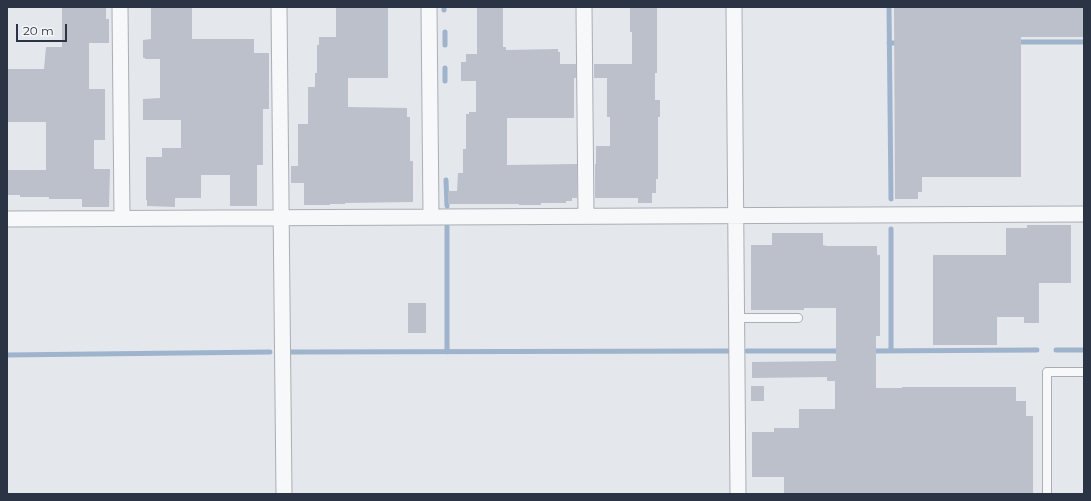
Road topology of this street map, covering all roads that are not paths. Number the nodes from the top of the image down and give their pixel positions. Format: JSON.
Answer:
{"nodes":[{"id":1,"x":120,"y":7,"type":"edge"},
{"id":2,"x":279,"y":7,"type":"edge"},
{"id":3,"x":429,"y":7,"type":"edge"},
{"id":4,"x":584,"y":7,"type":"edge"},
{"id":5,"x":734,"y":7,"type":"edge"},
{"id":6,"x":1084,"y":214,"type":"edge"},
{"id":7,"x":736,"y":215,"type":"junction"},
{"id":8,"x":586,"y":216,"type":"junction"},
{"id":9,"x":431,"y":217,"type":"junction"},
{"id":10,"x":122,"y":218,"type":"junction"},
{"id":11,"x":281,"y":218,"type":"junction"},
{"id":12,"x":7,"y":219,"type":"edge"},
{"id":13,"x":736,"y":318,"type":"junction"},
{"id":14,"x":798,"y":318,"type":"dead end"},
{"id":15,"x":1084,"y":372,"type":"edge"},
{"id":16,"x":284,"y":494,"type":"edge"},
{"id":17,"x":738,"y":494,"type":"edge"},
{"id":18,"x":1047,"y":494,"type":"edge"}],
"edges":[{"from":1,"to":10,"type":"street"},
{"from":2,"to":11,"type":"street"},
{"from":3,"to":9,"type":"street"},
{"from":4,"to":8,"type":"street"},
{"from":5,"to":7,"type":"street"},
{"from":6,"to":7,"type":"street"},
{"from":7,"to":8,"type":"street"},
{"from":7,"to":13,"type":"street"},
{"from":8,"to":9,"type":"street"},
{"from":9,"to":11,"type":"street"},
{"from":10,"to":11,"type":"street"},
{"from":10,"to":12,"type":"street"},
{"from":11,"to":16,"type":"street"},
{"from":13,"to":14,"type":"lane"},
{"from":13,"to":17,"type":"street"},
{"from":15,"to":18,"type":"lane"}]}
